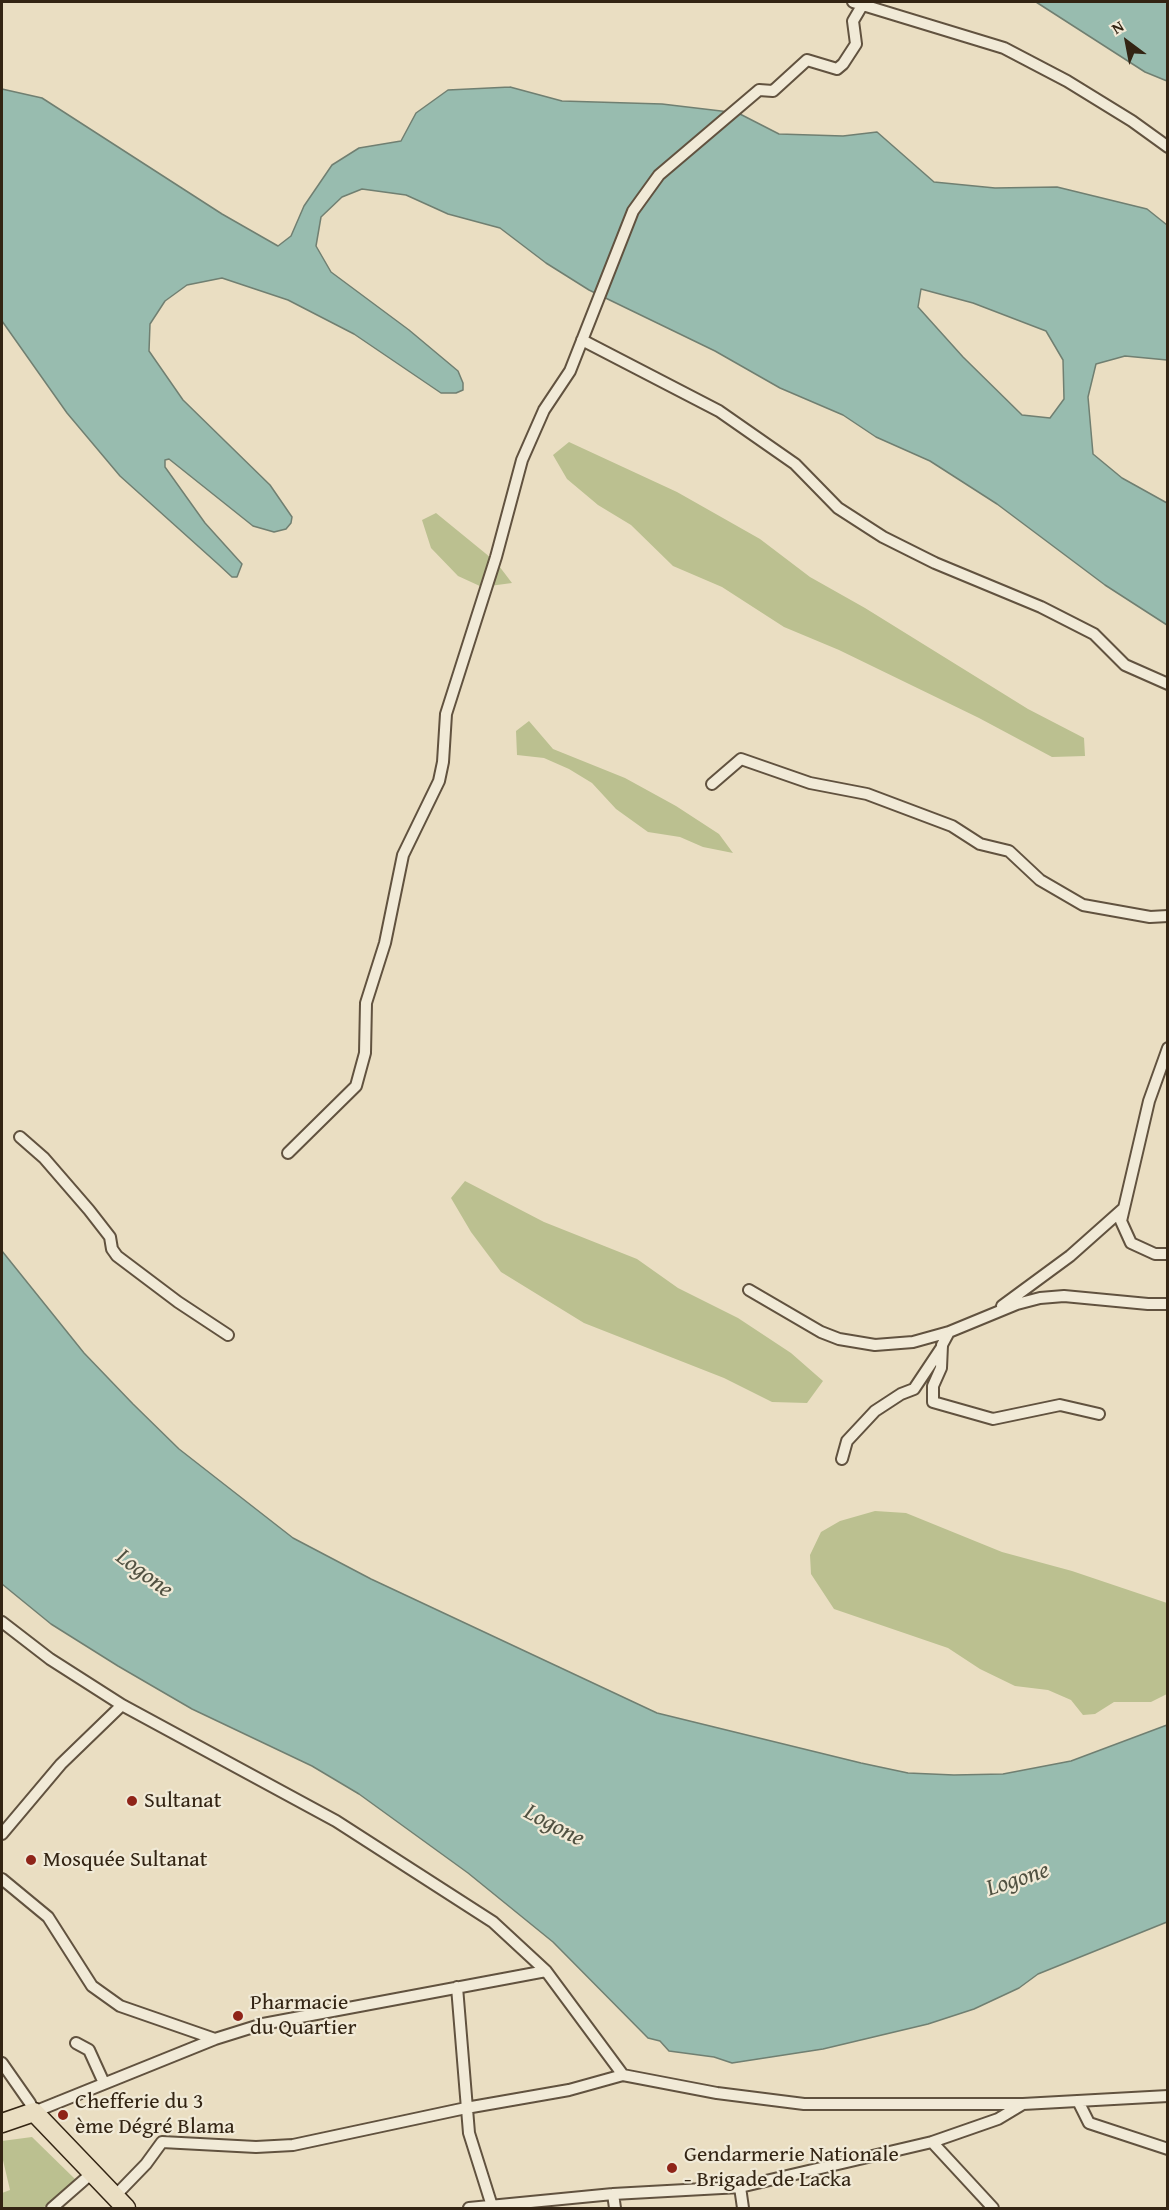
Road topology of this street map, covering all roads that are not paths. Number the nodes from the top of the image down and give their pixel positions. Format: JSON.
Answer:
{"nodes":[{"id":1,"x":858,"y":3,"type":"edge"},
{"id":2,"x":1167,"y":147,"type":"edge"},
{"id":3,"x":582,"y":340,"type":"junction"},
{"id":4,"x":1167,"y":684,"type":"edge"},
{"id":5,"x":712,"y":784,"type":"dead end"},
{"id":6,"x":1167,"y":916,"type":"edge"},
{"id":7,"x":1167,"y":1048,"type":"edge"},
{"id":8,"x":20,"y":1137,"type":"dead end"},
{"id":9,"x":288,"y":1153,"type":"dead end"},
{"id":10,"x":1124,"y":1208,"type":"junction"},
{"id":11,"x":1167,"y":1254,"type":"edge"},
{"id":12,"x":749,"y":1290,"type":"dead end"},
{"id":13,"x":1167,"y":1304,"type":"edge"},
{"id":14,"x":995,"y":1312,"type":"junction"},
{"id":15,"x":949,"y":1332,"type":"junction"},
{"id":16,"x":228,"y":1335,"type":"dead end"},
{"id":17,"x":942,"y":1346,"type":"junction"},
{"id":18,"x":1099,"y":1414,"type":"dead end"},
{"id":19,"x":842,"y":1459,"type":"dead end"},
{"id":20,"x":2,"y":1622,"type":"edge"},
{"id":21,"x":122,"y":1705,"type":"junction"},
{"id":22,"x":2,"y":1834,"type":"edge"},
{"id":23,"x":2,"y":1880,"type":"edge"},
{"id":24,"x":546,"y":1971,"type":"junction"},
{"id":25,"x":458,"y":1987,"type":"junction"},
{"id":26,"x":215,"y":2039,"type":"junction"},
{"id":27,"x":76,"y":2043,"type":"dead end"},
{"id":28,"x":2,"y":2063,"type":"edge"},
{"id":29,"x":623,"y":2075,"type":"junction"},
{"id":30,"x":104,"y":2083,"type":"junction"},
{"id":31,"x":1167,"y":2096,"type":"edge"},
{"id":32,"x":1078,"y":2101,"type":"junction"},
{"id":33,"x":1023,"y":2104,"type":"junction"},
{"id":34,"x":466,"y":2108,"type":"junction"},
{"id":35,"x":34,"y":2112,"type":"junction"},
{"id":36,"x":2,"y":2122,"type":"edge"},
{"id":37,"x":932,"y":2142,"type":"junction"},
{"id":38,"x":1167,"y":2149,"type":"edge"},
{"id":39,"x":92,"y":2173,"type":"junction"},
{"id":40,"x":740,"y":2187,"type":"junction"},
{"id":41,"x":613,"y":2194,"type":"junction"},
{"id":42,"x":120,"y":2202,"type":"edge"},
{"id":43,"x":492,"y":2206,"type":"junction"},
{"id":44,"x":52,"y":2208,"type":"edge"},
{"id":45,"x":469,"y":2208,"type":"edge"},
{"id":46,"x":615,"y":2208,"type":"edge"},
{"id":47,"x":743,"y":2208,"type":"edge"},
{"id":48,"x":993,"y":2208,"type":"edge"}],
"edges":[{"from":1,"to":2,"type":"street"},
{"from":1,"to":3,"type":"street"},
{"from":3,"to":4,"type":"street"},
{"from":3,"to":9,"type":"street"},
{"from":5,"to":6,"type":"street"},
{"from":7,"to":10,"type":"street"},
{"from":8,"to":16,"type":"street"},
{"from":10,"to":11,"type":"street"},
{"from":10,"to":14,"type":"street"},
{"from":12,"to":15,"type":"street"},
{"from":13,"to":14,"type":"street"},
{"from":14,"to":15,"type":"street"},
{"from":15,"to":17,"type":"street"},
{"from":17,"to":18,"type":"street"},
{"from":17,"to":19,"type":"street"},
{"from":20,"to":21,"type":"street"},
{"from":21,"to":22,"type":"street"},
{"from":21,"to":24,"type":"street"},
{"from":23,"to":26,"type":"street"},
{"from":24,"to":25,"type":"street"},
{"from":24,"to":29,"type":"street"},
{"from":25,"to":26,"type":"street"},
{"from":25,"to":34,"type":"street"},
{"from":26,"to":30,"type":"street"},
{"from":27,"to":30,"type":"street"},
{"from":28,"to":35,"type":"street"},
{"from":29,"to":33,"type":"street"},
{"from":29,"to":34,"type":"street"},
{"from":30,"to":35,"type":"street"},
{"from":31,"to":32,"type":"street"},
{"from":32,"to":33,"type":"street"},
{"from":32,"to":38,"type":"street"},
{"from":33,"to":37,"type":"street"},
{"from":34,"to":42,"type":"street"},
{"from":34,"to":43,"type":"street"},
{"from":35,"to":36,"type":"highway"},
{"from":35,"to":39,"type":"highway"},
{"from":37,"to":40,"type":"street"},
{"from":37,"to":48,"type":"street"},
{"from":39,"to":42,"type":"highway"},
{"from":39,"to":44,"type":"street"},
{"from":40,"to":41,"type":"street"},
{"from":40,"to":47,"type":"street"},
{"from":41,"to":43,"type":"street"},
{"from":41,"to":46,"type":"street"},
{"from":43,"to":45,"type":"street"}]}
